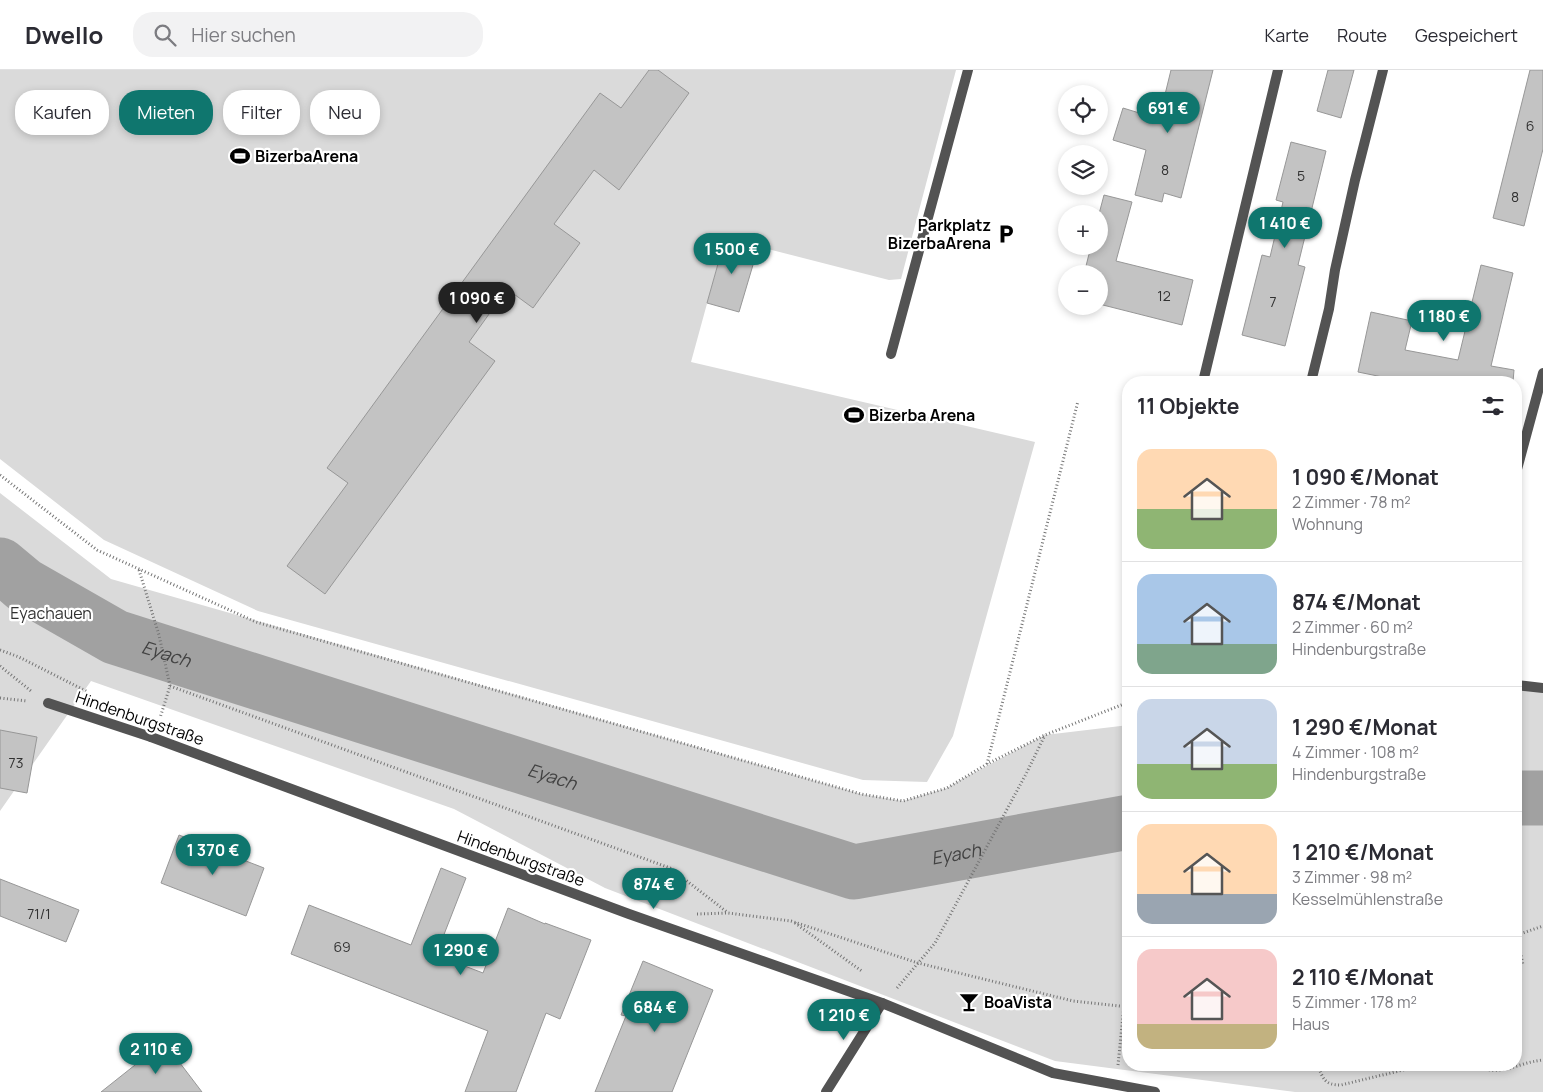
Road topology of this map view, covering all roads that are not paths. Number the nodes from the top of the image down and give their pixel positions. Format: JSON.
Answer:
{"nodes":[{"id":1,"x":968,"y":70,"type":"edge"},
{"id":2,"x":1278,"y":70,"type":"edge"},
{"id":3,"x":1382,"y":70,"type":"edge"},
{"id":4,"x":891,"y":354,"type":"dead end"},
{"id":5,"x":1543,"y":373,"type":"edge"},
{"id":6,"x":1205,"y":376,"type":"edge"},
{"id":7,"x":1312,"y":376,"type":"edge"},
{"id":8,"x":1522,"y":451,"type":"edge"},
{"id":9,"x":1522,"y":686,"type":"edge"},
{"id":10,"x":1543,"y":688,"type":"edge"},
{"id":11,"x":48,"y":703,"type":"road end"},
{"id":12,"x":882,"y":1003,"type":"junction"},
{"id":13,"x":826,"y":1092,"type":"edge"},
{"id":14,"x":1155,"y":1092,"type":"edge"}],
"edges":[{"from":1,"to":4,"type":"street"},
{"from":2,"to":6,"type":"street"},
{"from":3,"to":7,"type":"street"},
{"from":5,"to":8,"type":"street"},
{"from":9,"to":10,"type":"street"},
{"from":11,"to":12,"type":"street","name":"Hindenburgstraße"},
{"from":12,"to":13,"type":"street"},
{"from":12,"to":14,"type":"street","name":"Hindenburgstraße"}]}
